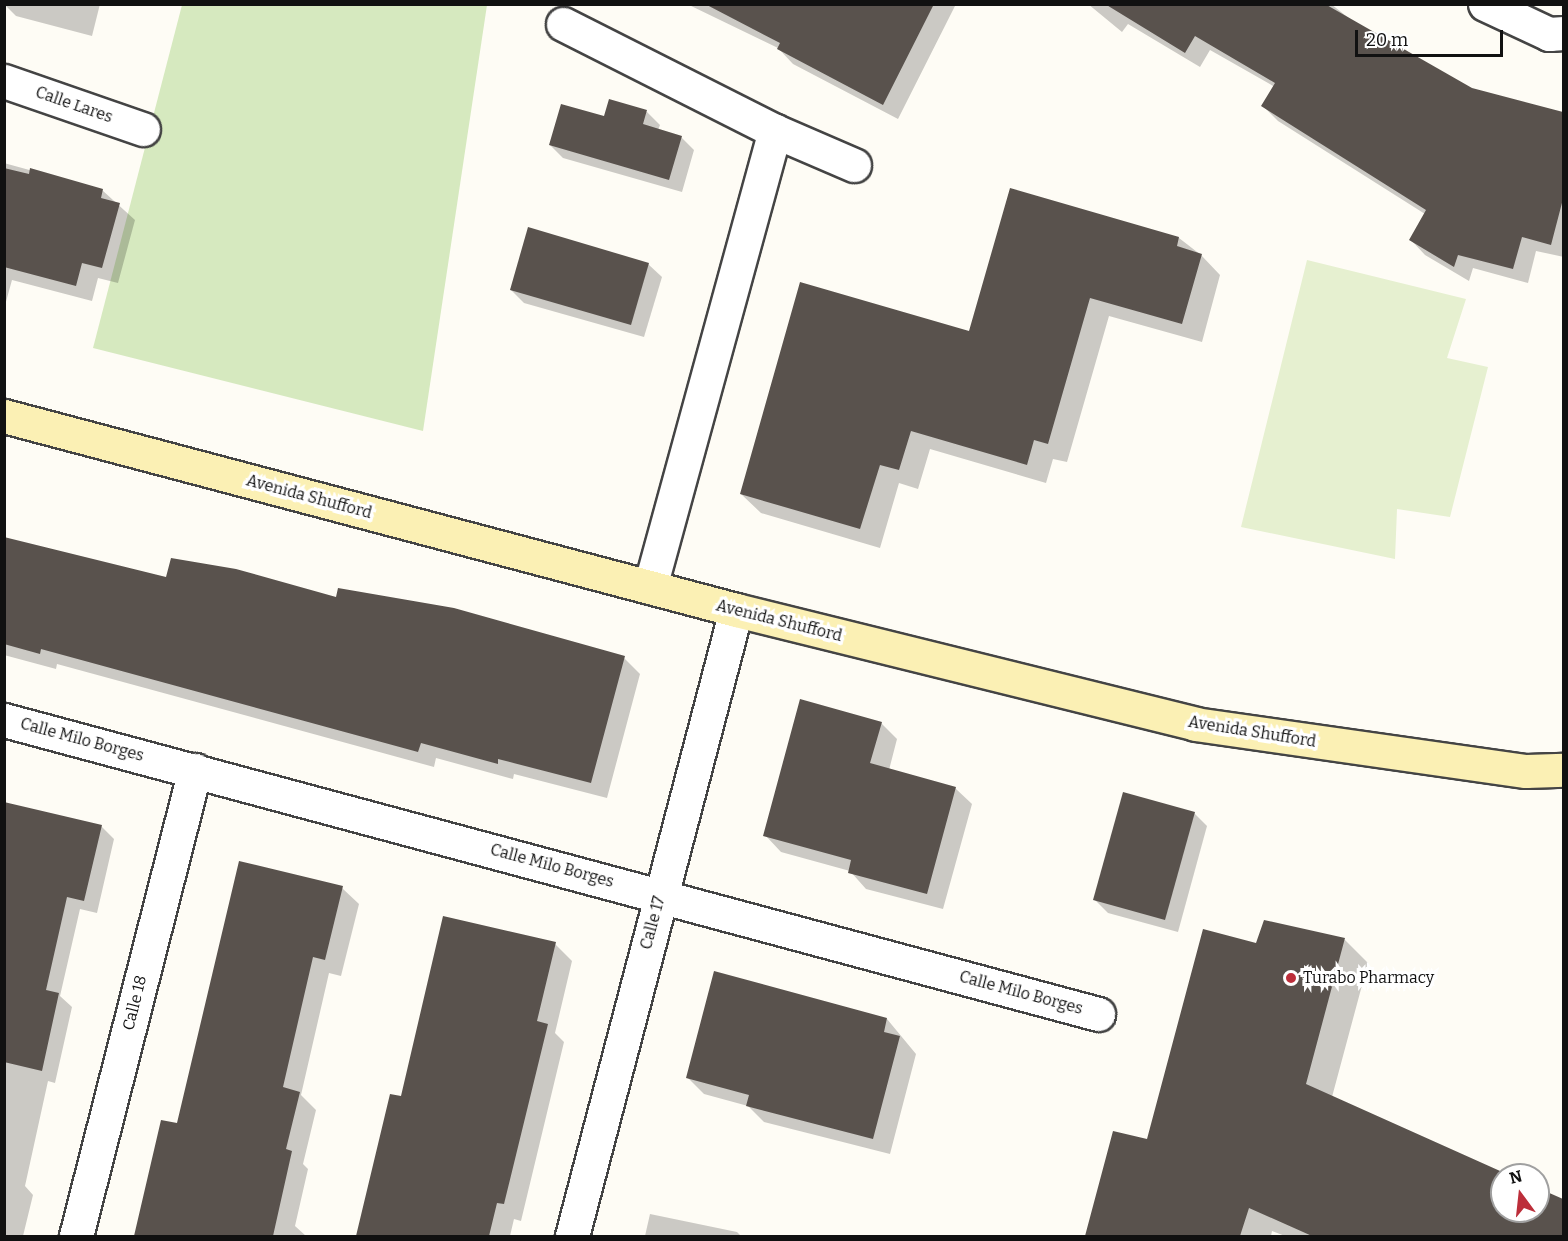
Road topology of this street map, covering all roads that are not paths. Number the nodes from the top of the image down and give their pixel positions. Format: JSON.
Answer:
{"nodes":[{"id":1,"x":1485,"y":4,"type":"edge"},
{"id":2,"x":563,"y":24,"type":"dead end"},
{"id":3,"x":1563,"y":33,"type":"edge"},
{"id":4,"x":4,"y":81,"type":"edge"},
{"id":5,"x":143,"y":129,"type":"dead end"},
{"id":6,"x":775,"y":130,"type":"junction"},
{"id":7,"x":854,"y":165,"type":"dead end"},
{"id":8,"x":4,"y":416,"type":"edge"},
{"id":9,"x":650,"y":587,"type":"junction"},
{"id":10,"x":736,"y":610,"type":"junction"},
{"id":11,"x":4,"y":720,"type":"edge"},
{"id":12,"x":195,"y":770,"type":"junction"},
{"id":13,"x":1563,"y":770,"type":"edge"},
{"id":14,"x":660,"y":895,"type":"junction"},
{"id":15,"x":1098,"y":1014,"type":"dead end"},
{"id":16,"x":76,"y":1236,"type":"edge"},
{"id":17,"x":572,"y":1236,"type":"edge"}],
"edges":[{"from":1,"to":3,"type":"street"},
{"from":2,"to":6,"type":"street"},
{"from":4,"to":5,"type":"street","name":"Calle Lares"},
{"from":6,"to":7,"type":"street"},
{"from":6,"to":9,"type":"street"},
{"from":8,"to":9,"type":"street","name":"Avenida Shufford"},
{"from":9,"to":10,"type":"street","name":"Avenida Shufford"},
{"from":10,"to":13,"type":"street","name":"Avenida Shufford"},
{"from":10,"to":14,"type":"street","name":"Calle 17"},
{"from":11,"to":12,"type":"street","name":"Calle Milo Borges"},
{"from":12,"to":14,"type":"street","name":"Calle Milo Borges"},
{"from":12,"to":16,"type":"street","name":"Calle 18"},
{"from":14,"to":15,"type":"street","name":"Calle Milo Borges"},
{"from":14,"to":17,"type":"street","name":"Calle 17"}]}
